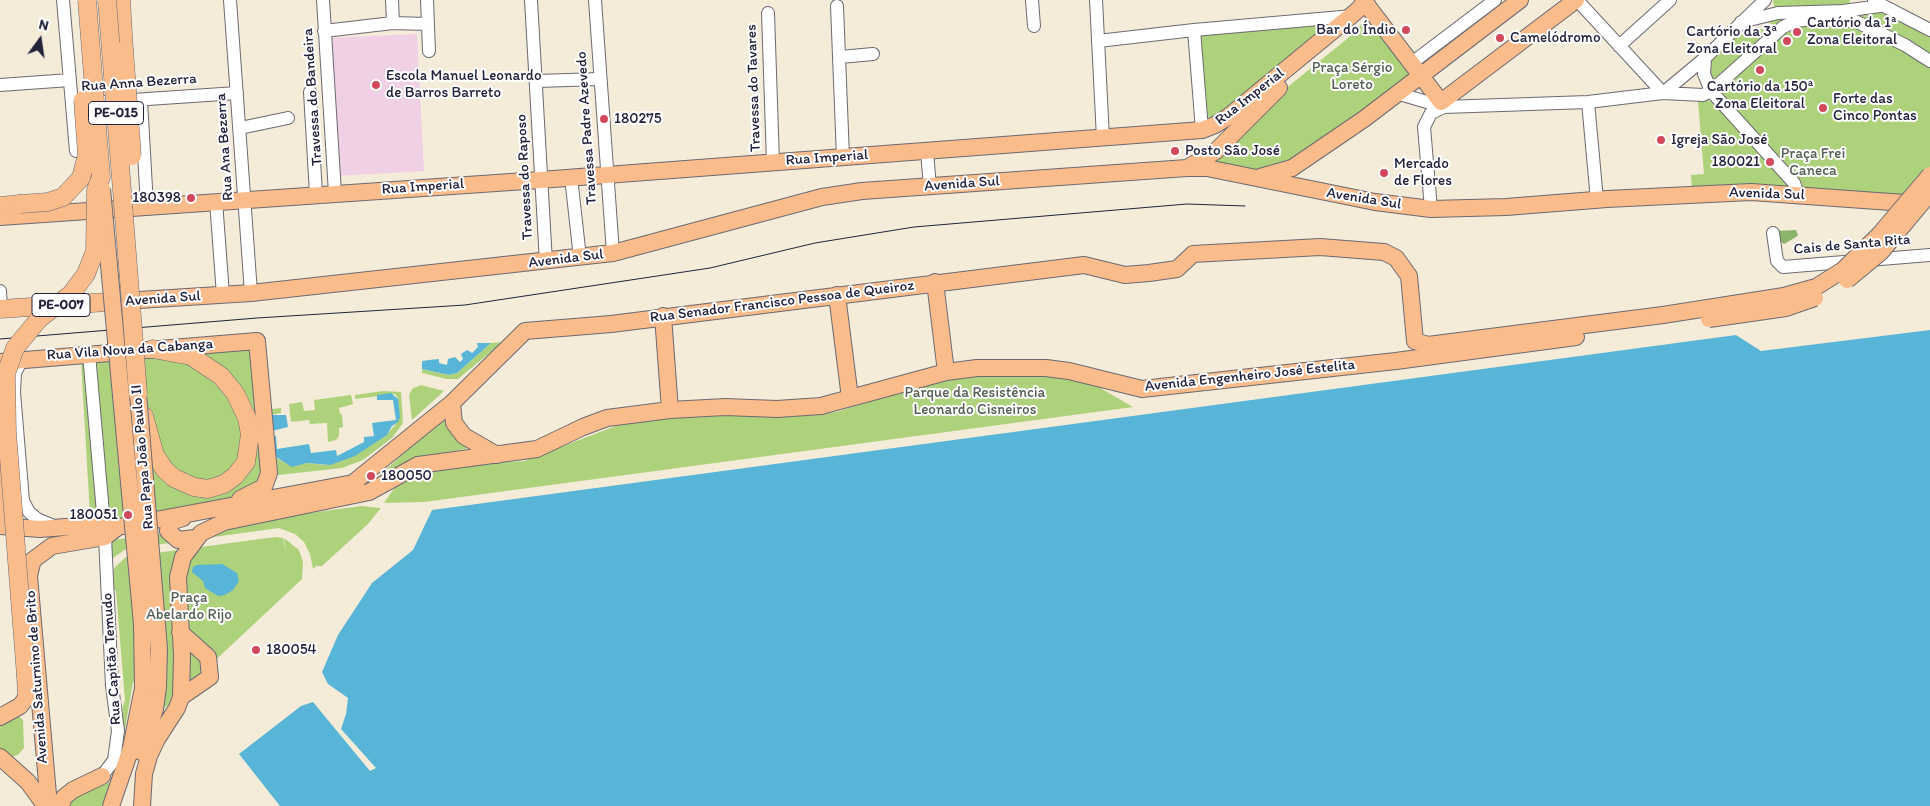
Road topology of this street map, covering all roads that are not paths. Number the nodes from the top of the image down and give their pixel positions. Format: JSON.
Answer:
{"nodes":[{"id":1,"x":63,"y":0,"type":"edge"},
{"id":2,"x":76,"y":0,"type":"edge"},
{"id":3,"x":87,"y":0,"type":"edge"},
{"id":4,"x":107,"y":0,"type":"edge"},
{"id":5,"x":121,"y":0,"type":"edge"},
{"id":6,"x":230,"y":0,"type":"edge"},
{"id":7,"x":323,"y":0,"type":"edge"},
{"id":8,"x":392,"y":0,"type":"edge"},
{"id":9,"x":427,"y":0,"type":"edge"},
{"id":10,"x":531,"y":0,"type":"edge"},
{"id":11,"x":595,"y":0,"type":"edge"},
{"id":12,"x":1032,"y":0,"type":"edge"},
{"id":13,"x":1096,"y":0,"type":"edge"},
{"id":14,"x":1495,"y":0,"type":"edge"},
{"id":15,"x":1520,"y":0,"type":"edge"},
{"id":16,"x":1576,"y":0,"type":"edge"},
{"id":17,"x":1670,"y":0,"type":"edge"},
{"id":18,"x":1765,"y":0,"type":"edge"},
{"id":19,"x":1879,"y":2,"type":"edge"},
{"id":20,"x":837,"y":6,"type":"dead end"},
{"id":21,"x":1361,"y":8,"type":"edge"},
{"id":22,"x":768,"y":13,"type":"dead end"},
{"id":23,"x":1746,"y":21,"type":"junction"},
{"id":24,"x":393,"y":23,"type":"junction"},
{"id":25,"x":428,"y":24,"type":"junction"},
{"id":26,"x":1034,"y":26,"type":"dead end"},
{"id":27,"x":1194,"y":30,"type":"junction"},
{"id":28,"x":1930,"y":30,"type":"edge"},
{"id":29,"x":324,"y":31,"type":"junction"},
{"id":30,"x":1770,"y":37,"type":"junction"},
{"id":31,"x":1098,"y":41,"type":"junction"},
{"id":32,"x":1619,"y":46,"type":"junction"},
{"id":33,"x":429,"y":50,"type":"dead end"},
{"id":34,"x":873,"y":54,"type":"dead end"},
{"id":35,"x":840,"y":57,"type":"junction"},
{"id":36,"x":1705,"y":58,"type":"junction"},
{"id":37,"x":1930,"y":61,"type":"edge"},
{"id":38,"x":1416,"y":69,"type":"junction"},
{"id":39,"x":600,"y":79,"type":"junction"},
{"id":40,"x":70,"y":80,"type":"junction"},
{"id":41,"x":537,"y":81,"type":"junction"},
{"id":42,"x":0,"y":85,"type":"edge"},
{"id":43,"x":1711,"y":91,"type":"junction"},
{"id":44,"x":310,"y":92,"type":"dead end"},
{"id":45,"x":237,"y":93,"type":"junction"},
{"id":46,"x":1396,"y":93,"type":"junction"},
{"id":47,"x":1663,"y":93,"type":"junction"},
{"id":48,"x":141,"y":100,"type":"junction"},
{"id":49,"x":1588,"y":102,"type":"junction"},
{"id":50,"x":73,"y":104,"type":"junction"},
{"id":51,"x":1443,"y":104,"type":"junction"},
{"id":52,"x":288,"y":118,"type":"dead end"},
{"id":53,"x":240,"y":128,"type":"junction"},
{"id":54,"x":1202,"y":130,"type":"junction"},
{"id":55,"x":1103,"y":138,"type":"junction"},
{"id":56,"x":76,"y":151,"type":"dead end"},
{"id":57,"x":927,"y":151,"type":"junction"},
{"id":58,"x":843,"y":157,"type":"junction"},
{"id":59,"x":773,"y":162,"type":"junction"},
{"id":60,"x":1187,"y":168,"type":"junction"},
{"id":61,"x":607,"y":174,"type":"junction"},
{"id":62,"x":1930,"y":175,"type":"edge"},
{"id":63,"x":101,"y":177,"type":"junction"},
{"id":64,"x":571,"y":177,"type":"junction"},
{"id":65,"x":1253,"y":179,"type":"junction"},
{"id":66,"x":540,"y":180,"type":"junction"},
{"id":67,"x":930,"y":187,"type":"junction"},
{"id":68,"x":1799,"y":191,"type":"junction"},
{"id":69,"x":335,"y":193,"type":"junction"},
{"id":70,"x":1930,"y":193,"type":"edge"},
{"id":71,"x":316,"y":194,"type":"junction"},
{"id":72,"x":245,"y":199,"type":"junction"},
{"id":73,"x":1596,"y":200,"type":"junction"},
{"id":74,"x":216,"y":201,"type":"junction"},
{"id":75,"x":1930,"y":205,"type":"edge"},
{"id":76,"x":0,"y":206,"type":"edge"},
{"id":77,"x":147,"y":206,"type":"junction"},
{"id":78,"x":1431,"y":209,"type":"junction"},
{"id":79,"x":0,"y":216,"type":"edge"},
{"id":80,"x":126,"y":226,"type":"junction"},
{"id":81,"x":1773,"y":233,"type":"dead end"},
{"id":82,"x":613,"y":254,"type":"junction"},
{"id":83,"x":1930,"y":255,"type":"edge"},
{"id":84,"x":580,"y":258,"type":"junction"},
{"id":85,"x":546,"y":262,"type":"junction"},
{"id":86,"x":935,"y":282,"type":"junction"},
{"id":87,"x":0,"y":291,"type":"edge"},
{"id":88,"x":252,"y":293,"type":"junction"},
{"id":89,"x":223,"y":295,"type":"junction"},
{"id":90,"x":837,"y":295,"type":"junction"},
{"id":91,"x":122,"y":301,"type":"joint"},
{"id":92,"x":1,"y":309,"type":"edge"},
{"id":93,"x":664,"y":316,"type":"junction"},
{"id":94,"x":1663,"y":320,"type":"junction"},
{"id":95,"x":1422,"y":343,"type":"junction"},
{"id":96,"x":153,"y":349,"type":"junction"},
{"id":97,"x":89,"y":354,"type":"junction"},
{"id":98,"x":23,"y":359,"type":"junction"},
{"id":99,"x":1396,"y":361,"type":"junction"},
{"id":100,"x":0,"y":362,"type":"edge"},
{"id":101,"x":946,"y":372,"type":"junction"},
{"id":102,"x":138,"y":394,"type":"junction"},
{"id":103,"x":850,"y":398,"type":"junction"},
{"id":104,"x":452,"y":403,"type":"junction"},
{"id":105,"x":670,"y":410,"type":"junction"},
{"id":106,"x":0,"y":438,"type":"edge"},
{"id":107,"x":268,"y":451,"type":"junction"},
{"id":108,"x":497,"y":455,"type":"junction"},
{"id":109,"x":324,"y":489,"type":"junction"},
{"id":110,"x":196,"y":512,"type":"junction"},
{"id":111,"x":2,"y":525,"type":"edge"},
{"id":112,"x":61,"y":529,"type":"junction"},
{"id":113,"x":109,"y":530,"type":"junction"},
{"id":114,"x":195,"y":538,"type":"junction"},
{"id":115,"x":180,"y":632,"type":"junction"},
{"id":116,"x":151,"y":688,"type":"junction"},
{"id":117,"x":181,"y":697,"type":"junction"},
{"id":118,"x":27,"y":698,"type":"junction"},
{"id":119,"x":155,"y":709,"type":"junction"},
{"id":120,"x":0,"y":717,"type":"edge"},
{"id":121,"x":149,"y":756,"type":"junction"},
{"id":122,"x":0,"y":757,"type":"edge"},
{"id":123,"x":102,"y":776,"type":"joint"},
{"id":124,"x":44,"y":804,"type":"edge"},
{"id":125,"x":61,"y":806,"type":"edge"},
{"id":126,"x":111,"y":806,"type":"edge"},
{"id":127,"x":131,"y":806,"type":"edge"},
{"id":128,"x":142,"y":806,"type":"edge"}],
"edges":[{"from":1,"to":40,"type":"street"},
{"from":2,"to":76,"type":"highway","bridge":true},
{"from":3,"to":63,"type":"highway","number":"PE-015","bridge":true},
{"from":4,"to":80,"type":"highway","number":"PE-015","bridge":true},
{"from":5,"to":80,"type":"highway","bridge":true},
{"from":6,"to":45,"type":"street","name":"Rua Ana Bezerra"},
{"from":7,"to":29,"type":"street","name":"Travessa do Bandeira"},
{"from":8,"to":24,"type":"street"},
{"from":9,"to":25,"type":"street"},
{"from":10,"to":41,"type":"street","name":"Travessa do Raposo"},
{"from":11,"to":39,"type":"street","name":"Travessa Padre Azevedo"},
{"from":12,"to":26,"type":"street"},
{"from":13,"to":31,"type":"street"},
{"from":14,"to":38,"type":"street"},
{"from":15,"to":38,"type":"main road"},
{"from":16,"to":32,"type":"street"},
{"from":16,"to":51,"type":"main road"},
{"from":17,"to":32,"type":"street"},
{"from":18,"to":23,"type":"street"},
{"from":19,"to":23,"type":"street"},
{"from":19,"to":28,"type":"street"},
{"from":20,"to":35,"type":"street"},
{"from":21,"to":27,"type":"street"},
{"from":21,"to":38,"type":"main road"},
{"from":21,"to":54,"type":"main road","name":"Rua Imperial"},
{"from":21,"to":60,"type":"main road","name":"Rua Imperial"},
{"from":22,"to":59,"type":"street","name":"Travessa do Tavares"},
{"from":23,"to":30,"type":"street"},
{"from":23,"to":36,"type":"street"},
{"from":24,"to":25,"type":"street"},
{"from":24,"to":29,"type":"street"},
{"from":25,"to":33,"type":"street"},
{"from":27,"to":31,"type":"street"},
{"from":27,"to":54,"type":"street"},
{"from":29,"to":69,"type":"street","name":"Travessa do Bandeira"},
{"from":30,"to":37,"type":"street"},
{"from":30,"to":43,"type":"street"},
{"from":31,"to":55,"type":"street"},
{"from":32,"to":47,"type":"street"},
{"from":34,"to":35,"type":"street"},
{"from":35,"to":58,"type":"street"},
{"from":36,"to":43,"type":"street"},
{"from":36,"to":47,"type":"street"},
{"from":38,"to":46,"type":"main road"},
{"from":38,"to":51,"type":"main road"},
{"from":39,"to":41,"type":"street"},
{"from":39,"to":61,"type":"street","name":"Travessa Padre Azevedo"},
{"from":40,"to":42,"type":"street","name":"Rua Anna Bezerra"},
{"from":40,"to":50,"type":"street"},
{"from":41,"to":66,"type":"street","name":"Travessa do Raposo"},
{"from":43,"to":47,"type":"street"},
{"from":43,"to":68,"type":"street"},
{"from":44,"to":71,"type":"street"},
{"from":45,"to":48,"type":"street","name":"Rua Anna Bezerra"},
{"from":45,"to":53,"type":"street","name":"Rua Ana Bezerra"},
{"from":46,"to":51,"type":"street"},
{"from":46,"to":65,"type":"main road"},
{"from":47,"to":49,"type":"street"},
{"from":48,"to":50,"type":"street","name":"Rua Anna Bezerra"},
{"from":48,"to":77,"type":"street"},
{"from":49,"to":51,"type":"street"},
{"from":49,"to":73,"type":"street"},
{"from":50,"to":56,"type":"street"},
{"from":51,"to":78,"type":"street"},
{"from":52,"to":53,"type":"street"},
{"from":53,"to":72,"type":"street","name":"Rua Ana Bezerra"},
{"from":54,"to":55,"type":"main road","name":"Rua Imperial"},
{"from":55,"to":57,"type":"main road","name":"Rua Imperial"},
{"from":57,"to":58,"type":"main road","name":"Rua Imperial"},
{"from":57,"to":67,"type":"street"},
{"from":58,"to":59,"type":"main road","name":"Rua Imperial"},
{"from":59,"to":61,"type":"main road","name":"Rua Imperial"},
{"from":60,"to":65,"type":"main road","name":"Avenida Sul","number":"PE-007"},
{"from":60,"to":67,"type":"main road","name":"Avenida Sul","number":"PE-007"},
{"from":61,"to":64,"type":"main road","name":"Rua Imperial"},
{"from":61,"to":82,"type":"street","name":"Travessa Padre Azevedo"},
{"from":62,"to":94,"type":"main road","bridge":true},
{"from":63,"to":116,"type":"main road","name":"Rua Capitão Temudo","bridge":true},
{"from":63,"to":118,"type":"highway","bridge":true},
{"from":64,"to":66,"type":"main road","name":"Rua Imperial"},
{"from":64,"to":84,"type":"street"},
{"from":65,"to":78,"type":"main road","name":"Avenida Sul","number":"PE-007"},
{"from":66,"to":69,"type":"main road","name":"Rua Imperial"},
{"from":66,"to":85,"type":"street","name":"Travessa do Raposo"},
{"from":67,"to":82,"type":"main road","name":"Avenida Sul","number":"PE-007"},
{"from":68,"to":73,"type":"main road","name":"Avenida Sul","number":"PE-007"},
{"from":68,"to":75,"type":"main road","name":"Avenida Sul","number":"PE-007"},
{"from":69,"to":71,"type":"main road","name":"Rua Imperial"},
{"from":70,"to":94,"type":"main road","bridge":true},
{"from":71,"to":72,"type":"main road","name":"Rua Imperial"},
{"from":72,"to":74,"type":"main road","name":"Rua Imperial"},
{"from":72,"to":88,"type":"street","name":"Rua Ana Bezerra"},
{"from":73,"to":78,"type":"main road","name":"Avenida Sul","number":"PE-007"},
{"from":74,"to":77,"type":"main road","name":"Rua Imperial"},
{"from":74,"to":89,"type":"street"},
{"from":77,"to":79,"type":"main road","name":"Rua Imperial"},
{"from":80,"to":102,"type":"highway","name":"Rua Papa João Paulo II","number":"PE-015","bridge":true},
{"from":81,"to":83,"type":"street","name":"Cais de Santa Rita"},
{"from":82,"to":84,"type":"main road","name":"Avenida Sul","number":"PE-007"},
{"from":84,"to":85,"type":"main road","name":"Avenida Sul","number":"PE-007"},
{"from":85,"to":88,"type":"main road","name":"Avenida Sul","number":"PE-007"},
{"from":86,"to":90,"type":"main road","name":"Rua Senador Francisco Pessoa de Queiroz"},
{"from":86,"to":95,"type":"main road","name":"Rua Senador Francisco Pessoa de Queiroz"},
{"from":86,"to":101,"type":"main road"},
{"from":87,"to":92,"type":"street"},
{"from":88,"to":89,"type":"main road","name":"Avenida Sul","number":"PE-007"},
{"from":89,"to":91,"type":"main road","name":"Avenida Sul","number":"PE-007"},
{"from":90,"to":93,"type":"main road","name":"Rua Senador Francisco Pessoa de Queiroz"},
{"from":90,"to":103,"type":"main road"},
{"from":91,"to":92,"type":"highway","name":"Avenida Sul","number":"PE-007"},
{"from":93,"to":104,"type":"main road","name":"Rua Senador Francisco Pessoa de Queiroz"},
{"from":93,"to":105,"type":"main road"},
{"from":94,"to":95,"type":"main road"},
{"from":94,"to":99,"type":"main road","name":"Avenida Engenheiro José Estelita"},
{"from":95,"to":99,"type":"main road"},
{"from":96,"to":97,"type":"main road","name":"Rua Vila Nova da Cabanga"},
{"from":96,"to":102,"type":"highway","bridge":true},
{"from":96,"to":107,"type":"main road","name":"Rua Vila Nova da Cabanga"},
{"from":97,"to":98,"type":"main road","name":"Rua Vila Nova da Cabanga"},
{"from":97,"to":113,"type":"street","name":"Rua Capitão Temudo"},
{"from":98,"to":100,"type":"main road","name":"Rua Vila Nova da Cabanga"},
{"from":98,"to":112,"type":"street"},
{"from":99,"to":101,"type":"main road","name":"Avenida Engenheiro José Estelita"},
{"from":101,"to":103,"type":"main road","name":"Avenida Engenheiro José Estelita"},
{"from":102,"to":116,"type":"main road","name":"Rua Papa João Paulo II","bridge":true},
{"from":103,"to":105,"type":"main road","name":"Avenida Engenheiro José Estelita"},
{"from":104,"to":108,"type":"main road"},
{"from":104,"to":109,"type":"main road","name":"Rua Senador Francisco Pessoa de Queiroz"},
{"from":105,"to":108,"type":"main road","name":"Avenida Engenheiro José Estelita"},
{"from":106,"to":111,"type":"main road"},
{"from":107,"to":109,"type":"main road"},
{"from":107,"to":110,"type":"main road"},
{"from":108,"to":114,"type":"main road","name":"Avenida Engenheiro José Estelita"},
{"from":109,"to":110,"type":"main road","name":"Rua Senador Francisco Pessoa de Queiroz"},
{"from":110,"to":113,"type":"main road","name":"Rua Senador Francisco Pessoa de Queiroz"},
{"from":110,"to":114,"type":"main road"},
{"from":111,"to":112,"type":"main road"},
{"from":112,"to":113,"type":"main road"},
{"from":113,"to":123,"type":"street","name":"Rua Capitão Temudo"},
{"from":113,"to":124,"type":"main road","name":"Avenida Saturnino de Brito"},
{"from":114,"to":115,"type":"main road"},
{"from":115,"to":117,"type":"main road"},
{"from":115,"to":117,"type":"main road"},
{"from":116,"to":119,"type":"main road"},
{"from":116,"to":126,"type":"main road"},
{"from":117,"to":121,"type":"main road"},
{"from":118,"to":120,"type":"main road"},
{"from":118,"to":124,"type":"main road","name":"Avenida Saturnino de Brito"},
{"from":119,"to":121,"type":"main road"},
{"from":119,"to":127,"type":"main road"},
{"from":121,"to":128,"type":"main road"},
{"from":122,"to":124,"type":"main road"},
{"from":123,"to":125,"type":"main road"}]}
